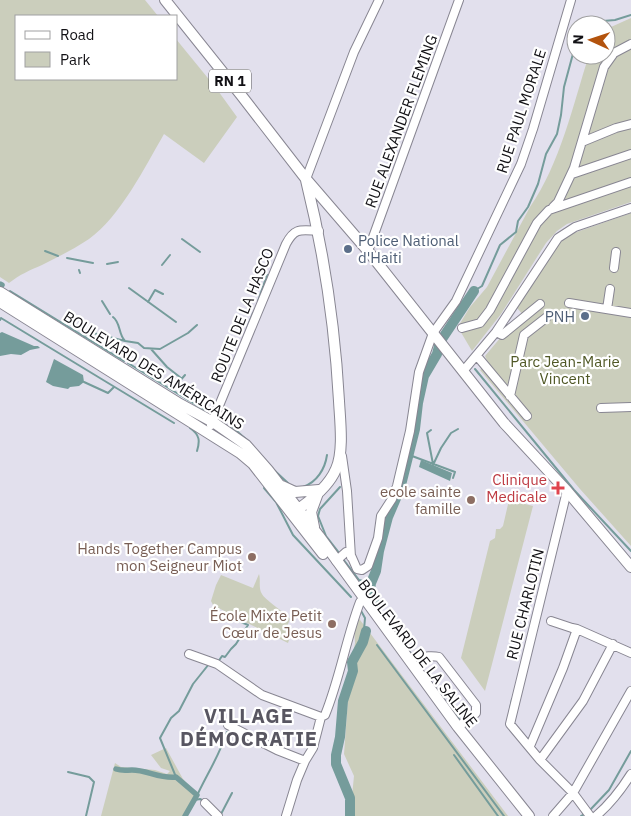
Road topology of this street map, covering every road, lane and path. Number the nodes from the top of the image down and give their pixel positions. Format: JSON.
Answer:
{"nodes":[{"id":1,"x":165,"y":0,"type":"edge"},
{"id":2,"x":379,"y":0,"type":"edge"},
{"id":3,"x":459,"y":0,"type":"edge"},
{"id":4,"x":571,"y":0,"type":"edge"},
{"id":5,"x":177,"y":15,"type":"edge"},
{"id":6,"x":178,"y":16,"type":"edge"},
{"id":7,"x":630,"y":47,"type":"edge"},
{"id":8,"x":631,"y":124,"type":"edge"},
{"id":9,"x":582,"y":142,"type":"junction"},
{"id":10,"x":631,"y":154,"type":"edge"},
{"id":11,"x":572,"y":174,"type":"junction"},
{"id":12,"x":306,"y":179,"type":"junction"},
{"id":13,"x":631,"y":182,"type":"edge"},
{"id":14,"x":553,"y":207,"type":"junction"},
{"id":15,"x":631,"y":208,"type":"edge"},
{"id":16,"x":319,"y":231,"type":"junction"},
{"id":17,"x":368,"y":250,"type":"junction"},
{"id":18,"x":616,"y":252,"type":"dead end"},
{"id":19,"x":614,"y":268,"type":"dead end"},
{"id":20,"x":610,"y":289,"type":"dead end"},
{"id":21,"x":0,"y":292,"type":"edge"},
{"id":22,"x":0,"y":302,"type":"edge"},
{"id":23,"x":569,"y":303,"type":"dead end"},
{"id":24,"x":540,"y":304,"type":"dead end"},
{"id":25,"x":607,"y":309,"type":"junction"},
{"id":26,"x":631,"y":313,"type":"edge"},
{"id":27,"x":547,"y":317,"type":"dead end"},
{"id":28,"x":462,"y":328,"type":"dead end"},
{"id":29,"x":496,"y":332,"type":"junction"},
{"id":30,"x":438,"y":339,"type":"junction"},
{"id":31,"x":478,"y":356,"type":"junction"},
{"id":32,"x":464,"y":370,"type":"junction"},
{"id":33,"x":510,"y":396,"type":"junction"},
{"id":34,"x":631,"y":406,"type":"edge"},
{"id":35,"x":601,"y":408,"type":"dead end"},
{"id":36,"x":527,"y":416,"type":"dead end"},
{"id":37,"x":213,"y":422,"type":"junction"},
{"id":38,"x":206,"y":431,"type":"junction"},
{"id":39,"x":340,"y":445,"type":"junction"},
{"id":40,"x":277,"y":482,"type":"junction"},
{"id":41,"x":320,"y":490,"type":"junction"},
{"id":42,"x":567,"y":491,"type":"junction"},
{"id":43,"x":295,"y":512,"type":"junction"},
{"id":44,"x":319,"y":536,"type":"junction"},
{"id":45,"x":351,"y":558,"type":"junction"},
{"id":46,"x":336,"y":561,"type":"junction"},
{"id":47,"x":631,"y":567,"type":"edge"},
{"id":48,"x":362,"y":602,"type":"junction"},
{"id":49,"x":551,"y":621,"type":"dead end"},
{"id":50,"x":378,"y":622,"type":"junction"},
{"id":51,"x":577,"y":629,"type":"junction"},
{"id":52,"x":613,"y":644,"type":"junction"},
{"id":53,"x":631,"y":653,"type":"edge"},
{"id":54,"x":189,"y":654,"type":"dead end"},
{"id":55,"x":410,"y":661,"type":"junction"},
{"id":56,"x":631,"y":691,"type":"edge"},
{"id":57,"x":321,"y":717,"type":"junction"},
{"id":58,"x":228,"y":724,"type":"dead end"},
{"id":59,"x":458,"y":726,"type":"junction"},
{"id":60,"x":530,"y":746,"type":"junction"},
{"id":61,"x":540,"y":760,"type":"junction"},
{"id":62,"x":305,"y":761,"type":"junction"},
{"id":63,"x":631,"y":774,"type":"edge"},
{"id":64,"x":573,"y":793,"type":"junction"},
{"id":65,"x":205,"y":803,"type":"dead end"},
{"id":66,"x":591,"y":815,"type":"edge"},
{"id":67,"x":218,"y":816,"type":"edge"},
{"id":68,"x":286,"y":816,"type":"edge"},
{"id":69,"x":527,"y":816,"type":"edge"},
{"id":70,"x":553,"y":816,"type":"edge"}],
"edges":[{"from":1,"to":5,"type":"main road","number":"RN 1"},
{"from":2,"to":12,"type":"street"},
{"from":3,"to":17,"type":"street","name":"RUE ALEXANDER FLEMING"},
{"from":4,"to":30,"type":"street","name":"RUE PAUL MORALE"},
{"from":6,"to":12,"type":"main road","number":"RN 1"},
{"from":7,"to":9,"type":"street"},
{"from":8,"to":9,"type":"street"},
{"from":9,"to":11,"type":"street"},
{"from":10,"to":11,"type":"street"},
{"from":11,"to":14,"type":"street"},
{"from":12,"to":16,"type":"main road"},
{"from":12,"to":17,"type":"main road","number":"RN 1"},
{"from":13,"to":14,"type":"street"},
{"from":14,"to":28,"type":"street"},
{"from":15,"to":29,"type":"street"},
{"from":16,"to":37,"type":"street","name":"ROUTE DE LA HASCO"},
{"from":16,"to":39,"type":"main road"},
{"from":17,"to":30,"type":"main road","number":"RN 1"},
{"from":18,"to":19,"type":"street"},
{"from":20,"to":25,"type":"street"},
{"from":21,"to":37,"type":"main road","name":"BOULEVARD DES AMÉRICAINS"},
{"from":22,"to":38,"type":"main road","name":"BOULEVARD DES AMÉRICAINS"},
{"from":23,"to":25,"type":"street"},
{"from":24,"to":29,"type":"street"},
{"from":25,"to":26,"type":"street"},
{"from":27,"to":33,"type":"street"},
{"from":29,"to":31,"type":"street"},
{"from":30,"to":32,"type":"main road","number":"RN 1"},
{"from":30,"to":45,"type":"street","name":"RUE PAUL MORALE"},
{"from":31,"to":32,"type":"street"},
{"from":31,"to":33,"type":"street"},
{"from":32,"to":42,"type":"main road","number":"RN 1"},
{"from":33,"to":36,"type":"street"},
{"from":34,"to":35,"type":"street"},
{"from":37,"to":38,"type":"street","name":"ROUTE DE LA HASCO"},
{"from":37,"to":40,"type":"main road","name":"BOULEVARD DES AMÉRICAINS"},
{"from":38,"to":43,"type":"main road","name":"BOULEVARD DES AMÉRICAINS"},
{"from":39,"to":41,"type":"main road"},
{"from":39,"to":45,"type":"street"},
{"from":40,"to":41,"type":"main road"},
{"from":40,"to":43,"type":"main road","name":"BOULEVARD DES AMÉRICAINS"},
{"from":41,"to":43,"type":"main road"},
{"from":41,"to":44,"type":"main road"},
{"from":42,"to":47,"type":"main road","number":"RN 1"},
{"from":42,"to":60,"type":"street","name":"RUE CHARLOTIN"},
{"from":43,"to":44,"type":"main road","name":"BOULEVARD DE LA SALINE"},
{"from":43,"to":48,"type":"main road","name":"BOULEVARD DE LA SALINE"},
{"from":44,"to":46,"type":"main road","name":"BOULEVARD DE LA SALINE"},
{"from":45,"to":46,"type":"street"},
{"from":46,"to":48,"type":"main road","name":"BOULEVARD DE LA SALINE"},
{"from":48,"to":50,"type":"main road","name":"BOULEVARD DE LA SALINE"},
{"from":48,"to":57,"type":"street"},
{"from":49,"to":51,"type":"street"},
{"from":50,"to":55,"type":"main road","name":"BOULEVARD DE LA SALINE"},
{"from":50,"to":69,"type":"main road","name":"BOULEVARD DE LA SALINE"},
{"from":51,"to":52,"type":"street"},
{"from":51,"to":60,"type":"street"},
{"from":52,"to":53,"type":"street"},
{"from":52,"to":61,"type":"street"},
{"from":54,"to":57,"type":"street"},
{"from":55,"to":59,"type":"main road","name":"BOULEVARD DE LA SALINE"},
{"from":55,"to":59,"type":"street"},
{"from":56,"to":64,"type":"street"},
{"from":57,"to":62,"type":"street"},
{"from":58,"to":62,"type":"street"},
{"from":59,"to":69,"type":"main road","name":"BOULEVARD DE LA SALINE"},
{"from":60,"to":61,"type":"street"},
{"from":61,"to":64,"type":"street"},
{"from":62,"to":68,"type":"street"},
{"from":63,"to":66,"type":"street"},
{"from":64,"to":66,"type":"street"},
{"from":64,"to":70,"type":"street"},
{"from":65,"to":67,"type":"street"}]}
